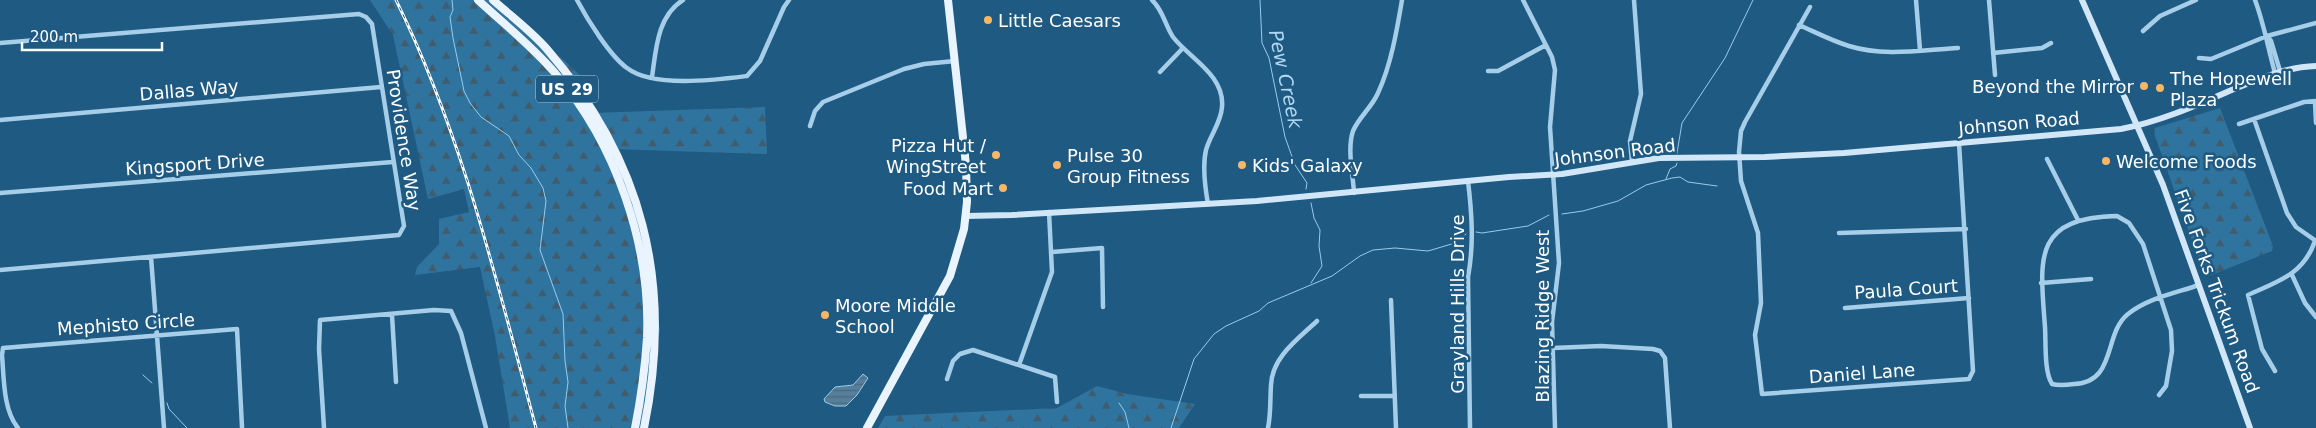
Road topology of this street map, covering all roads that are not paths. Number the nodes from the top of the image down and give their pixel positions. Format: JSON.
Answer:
{"nodes":[{"id":1,"x":478,"y":0,"type":"edge"},
{"id":2,"x":493,"y":0,"type":"edge"},
{"id":3,"x":577,"y":0,"type":"edge"},
{"id":4,"x":683,"y":0,"type":"edge"},
{"id":5,"x":789,"y":0,"type":"edge"},
{"id":6,"x":948,"y":0,"type":"edge"},
{"id":7,"x":1152,"y":0,"type":"edge"},
{"id":8,"x":1402,"y":0,"type":"edge"},
{"id":9,"x":1523,"y":0,"type":"edge"},
{"id":10,"x":1634,"y":0,"type":"edge"},
{"id":11,"x":1916,"y":0,"type":"edge"},
{"id":12,"x":1989,"y":0,"type":"edge"},
{"id":13,"x":2082,"y":0,"type":"edge"},
{"id":14,"x":2196,"y":0,"type":"edge"},
{"id":15,"x":2255,"y":0,"type":"edge"},
{"id":16,"x":1810,"y":7,"type":"dead end"},
{"id":17,"x":2316,"y":23,"type":"edge"},
{"id":18,"x":1799,"y":25,"type":"junction"},
{"id":19,"x":2143,"y":31,"type":"dead end"},
{"id":20,"x":2267,"y":36,"type":"junction"},
{"id":21,"x":2050,"y":43,"type":"dead end"},
{"id":22,"x":0,"y":44,"type":"edge"},
{"id":23,"x":1546,"y":45,"type":"junction"},
{"id":24,"x":1183,"y":48,"type":"junction"},
{"id":25,"x":1958,"y":48,"type":"dead end"},
{"id":26,"x":1920,"y":50,"type":"junction"},
{"id":27,"x":1993,"y":53,"type":"junction"},
{"id":28,"x":2199,"y":58,"type":"dead end"},
{"id":29,"x":955,"y":61,"type":"junction"},
{"id":30,"x":2316,"y":66,"type":"edge"},
{"id":31,"x":1488,"y":71,"type":"dead end"},
{"id":32,"x":1160,"y":72,"type":"dead end"},
{"id":33,"x":2277,"y":72,"type":"junction"},
{"id":34,"x":1995,"y":75,"type":"dead end"},
{"id":35,"x":652,"y":77,"type":"junction"},
{"id":36,"x":381,"y":87,"type":"junction"},
{"id":37,"x":2316,"y":102,"type":"edge"},
{"id":38,"x":2254,"y":119,"type":"junction"},
{"id":39,"x":0,"y":120,"type":"edge"},
{"id":40,"x":2316,"y":123,"type":"edge"},
{"id":41,"x":2239,"y":124,"type":"dead end"},
{"id":42,"x":810,"y":126,"type":"dead end"},
{"id":43,"x":2137,"y":126,"type":"junction"},
{"id":44,"x":1959,"y":143,"type":"junction"},
{"id":45,"x":1740,"y":157,"type":"junction"},
{"id":46,"x":2046,"y":159,"type":"dead end"},
{"id":47,"x":393,"y":162,"type":"junction"},
{"id":48,"x":1632,"y":162,"type":"junction"},
{"id":49,"x":1553,"y":175,"type":"junction"},
{"id":50,"x":1468,"y":181,"type":"junction"},
{"id":51,"x":0,"y":193,"type":"edge"},
{"id":52,"x":1354,"y":193,"type":"junction"},
{"id":53,"x":1208,"y":204,"type":"junction"},
{"id":54,"x":1049,"y":212,"type":"junction"},
{"id":55,"x":966,"y":216,"type":"junction"},
{"id":56,"x":2078,"y":220,"type":"junction"},
{"id":57,"x":1966,"y":229,"type":"junction"},
{"id":58,"x":1839,"y":234,"type":"dead end"},
{"id":59,"x":2316,"y":241,"type":"edge"},
{"id":60,"x":1052,"y":252,"type":"junction"},
{"id":61,"x":151,"y":257,"type":"junction"},
{"id":62,"x":0,"y":270,"type":"edge"},
{"id":63,"x":2292,"y":275,"type":"junction"},
{"id":64,"x":2090,"y":279,"type":"dead end"},
{"id":65,"x":2041,"y":283,"type":"junction"},
{"id":66,"x":2199,"y":285,"type":"junction"},
{"id":67,"x":1969,"y":298,"type":"junction"},
{"id":68,"x":2160,"y":298,"type":"junction"},
{"id":69,"x":1391,"y":300,"type":"dead end"},
{"id":70,"x":1103,"y":307,"type":"dead end"},
{"id":71,"x":1846,"y":308,"type":"dead end"},
{"id":72,"x":392,"y":315,"type":"junction"},
{"id":73,"x":2316,"y":317,"type":"edge"},
{"id":74,"x":1317,"y":321,"type":"dead end"},
{"id":75,"x":156,"y":336,"type":"junction"},
{"id":76,"x":647,"y":336,"type":"junction"},
{"id":77,"x":656,"y":336,"type":"junction"},
{"id":78,"x":1553,"y":348,"type":"junction"},
{"id":79,"x":1019,"y":364,"type":"junction"},
{"id":80,"x":2275,"y":371,"type":"dead end"},
{"id":81,"x":947,"y":379,"type":"dead end"},
{"id":82,"x":396,"y":382,"type":"dead end"},
{"id":83,"x":2159,"y":395,"type":"dead end"},
{"id":84,"x":1361,"y":396,"type":"dead end"},
{"id":85,"x":1394,"y":396,"type":"junction"},
{"id":86,"x":1057,"y":402,"type":"dead end"},
{"id":87,"x":242,"y":427,"type":"dead end"},
{"id":88,"x":18,"y":428,"type":"edge"},
{"id":89,"x":164,"y":428,"type":"edge"},
{"id":90,"x":324,"y":428,"type":"edge"},
{"id":91,"x":486,"y":428,"type":"edge"},
{"id":92,"x":635,"y":428,"type":"edge"},
{"id":93,"x":644,"y":428,"type":"edge"},
{"id":94,"x":868,"y":428,"type":"edge"},
{"id":95,"x":1268,"y":428,"type":"edge"},
{"id":96,"x":1396,"y":428,"type":"edge"},
{"id":97,"x":1470,"y":428,"type":"edge"},
{"id":98,"x":1556,"y":428,"type":"edge"},
{"id":99,"x":1670,"y":428,"type":"edge"},
{"id":100,"x":2250,"y":428,"type":"edge"}],
"edges":[{"from":1,"to":76,"type":"main road","number":"US 29"},
{"from":2,"to":77,"type":"main road","number":"US 29"},
{"from":3,"to":35,"type":"street"},
{"from":4,"to":35,"type":"street"},
{"from":5,"to":35,"type":"street"},
{"from":6,"to":29,"type":"main road"},
{"from":7,"to":24,"type":"street"},
{"from":8,"to":52,"type":"street"},
{"from":9,"to":23,"type":"street","name":"Blazing Ridge West"},
{"from":10,"to":48,"type":"street"},
{"from":11,"to":26,"type":"street"},
{"from":12,"to":27,"type":"street"},
{"from":13,"to":43,"type":"street","name":"Five Forks Trickum Road"},
{"from":14,"to":19,"type":"street"},
{"from":15,"to":20,"type":"street"},
{"from":16,"to":18,"type":"street"},
{"from":17,"to":20,"type":"street"},
{"from":18,"to":26,"type":"street"},
{"from":18,"to":45,"type":"street"},
{"from":20,"to":28,"type":"street"},
{"from":20,"to":33,"type":"street"},
{"from":21,"to":27,"type":"street"},
{"from":22,"to":36,"type":"street","name":"Providence Way"},
{"from":23,"to":31,"type":"street"},
{"from":23,"to":49,"type":"street","name":"Blazing Ridge West"},
{"from":24,"to":32,"type":"street"},
{"from":24,"to":53,"type":"street"},
{"from":25,"to":26,"type":"street"},
{"from":27,"to":34,"type":"street"},
{"from":29,"to":42,"type":"street"},
{"from":29,"to":55,"type":"main road"},
{"from":30,"to":33,"type":"street","name":"Johnson Road"},
{"from":33,"to":43,"type":"street","name":"Johnson Road"},
{"from":36,"to":39,"type":"street","name":"Dallas Way"},
{"from":36,"to":47,"type":"street","name":"Providence Way"},
{"from":37,"to":38,"type":"street"},
{"from":37,"to":40,"type":"street"},
{"from":38,"to":41,"type":"street"},
{"from":38,"to":59,"type":"street"},
{"from":43,"to":44,"type":"street","name":"Johnson Road"},
{"from":43,"to":66,"type":"street","name":"Five Forks Trickum Road"},
{"from":44,"to":45,"type":"street","name":"Johnson Road"},
{"from":44,"to":57,"type":"street","name":"Daniel Lane"},
{"from":45,"to":48,"type":"street","name":"Johnson Road"},
{"from":45,"to":67,"type":"street","name":"Daniel Lane"},
{"from":46,"to":56,"type":"street"},
{"from":47,"to":51,"type":"street","name":"Kingsport Drive"},
{"from":47,"to":61,"type":"street","name":"Providence Way"},
{"from":48,"to":49,"type":"street","name":"Johnson Road"},
{"from":49,"to":50,"type":"street","name":"Johnson Road"},
{"from":49,"to":78,"type":"street","name":"Blazing Ridge West"},
{"from":50,"to":52,"type":"street","name":"Johnson Road"},
{"from":50,"to":97,"type":"street","name":"Grayland Hills Drive"},
{"from":52,"to":53,"type":"street","name":"Johnson Road"},
{"from":53,"to":54,"type":"street","name":"Johnson Road"},
{"from":54,"to":55,"type":"street","name":"Johnson Road"},
{"from":54,"to":60,"type":"street"},
{"from":55,"to":94,"type":"main road"},
{"from":56,"to":65,"type":"street"},
{"from":56,"to":68,"type":"street"},
{"from":57,"to":58,"type":"street"},
{"from":57,"to":67,"type":"street","name":"Daniel Lane"},
{"from":59,"to":63,"type":"street"},
{"from":60,"to":70,"type":"street"},
{"from":60,"to":79,"type":"street"},
{"from":61,"to":62,"type":"street","name":"Providence Way"},
{"from":61,"to":75,"type":"street"},
{"from":63,"to":73,"type":"street"},
{"from":63,"to":80,"type":"street"},
{"from":64,"to":65,"type":"street"},
{"from":65,"to":68,"type":"street"},
{"from":66,"to":68,"type":"street"},
{"from":66,"to":100,"type":"street","name":"Five Forks Trickum Road"},
{"from":67,"to":71,"type":"street","name":"Paula Court"},
{"from":68,"to":83,"type":"street"},
{"from":69,"to":85,"type":"street"},
{"from":72,"to":82,"type":"street"},
{"from":72,"to":90,"type":"street"},
{"from":72,"to":91,"type":"street"},
{"from":74,"to":95,"type":"street"},
{"from":75,"to":87,"type":"street","name":"Mephisto Circle"},
{"from":75,"to":88,"type":"street","name":"Mephisto Circle"},
{"from":75,"to":89,"type":"street"},
{"from":76,"to":77,"type":"main road"},
{"from":76,"to":92,"type":"main road","number":"US 29"},
{"from":77,"to":93,"type":"main road","number":"US 29"},
{"from":78,"to":98,"type":"street","name":"Blazing Ridge West"},
{"from":78,"to":99,"type":"street"},
{"from":79,"to":81,"type":"street"},
{"from":79,"to":86,"type":"street"},
{"from":84,"to":85,"type":"street"},
{"from":85,"to":96,"type":"street"}]}
